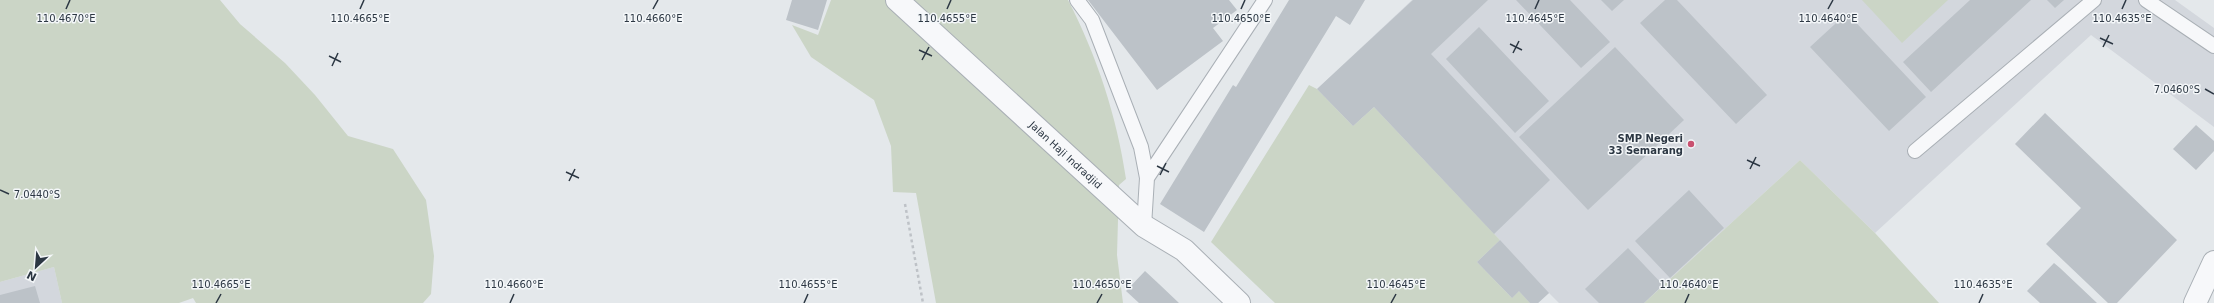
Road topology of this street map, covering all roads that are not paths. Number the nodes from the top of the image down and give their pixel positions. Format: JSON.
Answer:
{"nodes":[{"id":1,"x":897,"y":0,"type":"edge"},
{"id":2,"x":1077,"y":0,"type":"edge"},
{"id":3,"x":1265,"y":0,"type":"edge"},
{"id":4,"x":2094,"y":0,"type":"edge"},
{"id":5,"x":2146,"y":0,"type":"edge"},
{"id":6,"x":2214,"y":46,"type":"edge"},
{"id":7,"x":1915,"y":151,"type":"dead end"},
{"id":8,"x":1147,"y":178,"type":"junction"},
{"id":9,"x":1144,"y":226,"type":"junction"},
{"id":10,"x":2214,"y":262,"type":"edge"},
{"id":11,"x":1239,"y":303,"type":"edge"},
{"id":12,"x":2195,"y":303,"type":"edge"}],
"edges":[{"from":1,"to":9,"type":"street","name":"Jalan Haji Indradjid"},
{"from":2,"to":8,"type":"lane"},
{"from":3,"to":8,"type":"lane"},
{"from":4,"to":7,"type":"lane"},
{"from":5,"to":6,"type":"lane"},
{"from":8,"to":9,"type":"lane"},
{"from":9,"to":11,"type":"street","name":"Jalan Haji Indradjid"},
{"from":10,"to":12,"type":"street"}]}
